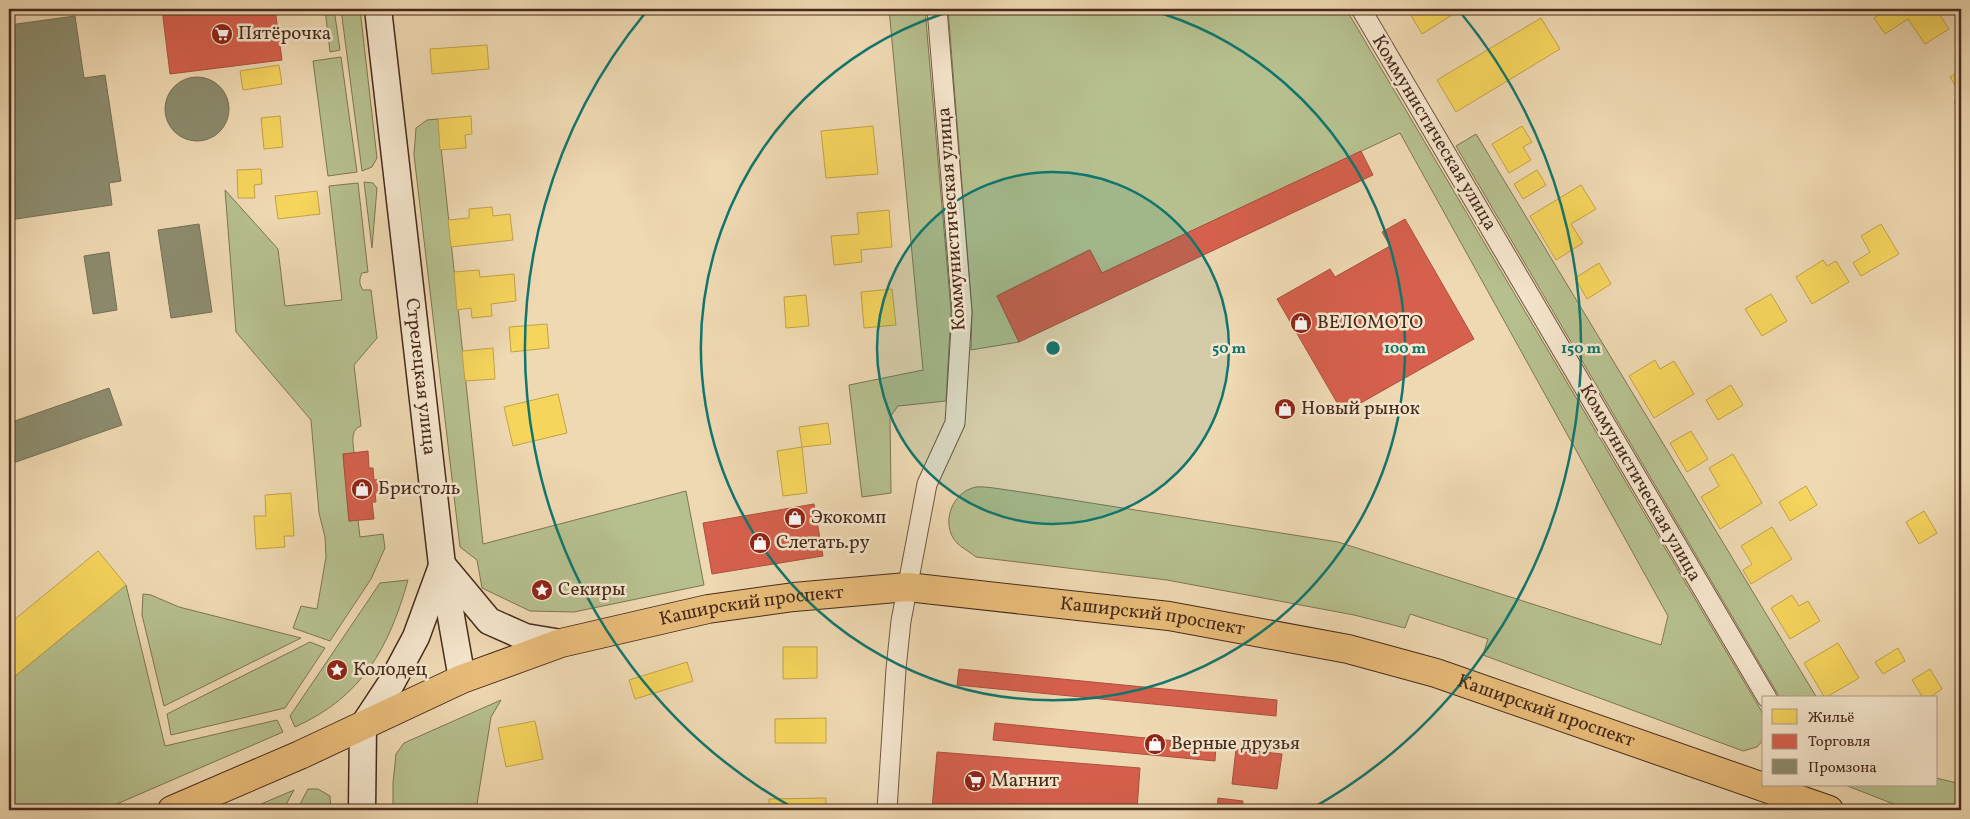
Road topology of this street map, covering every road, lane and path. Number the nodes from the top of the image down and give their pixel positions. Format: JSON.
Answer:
{"nodes":[{"id":1,"x":378,"y":9,"type":"edge"},
{"id":2,"x":937,"y":9,"type":"edge"},
{"id":3,"x":1361,"y":9,"type":"edge"},
{"id":4,"x":442,"y":565,"type":"junction"},
{"id":5,"x":907,"y":587,"type":"junction"},
{"id":6,"x":561,"y":643,"type":"junction"},
{"id":7,"x":462,"y":679,"type":"junction"},
{"id":8,"x":1766,"y":696,"type":"edge"},
{"id":9,"x":362,"y":726,"type":"junction"},
{"id":10,"x":1762,"y":784,"type":"edge"},
{"id":11,"x":1770,"y":787,"type":"edge"},
{"id":12,"x":172,"y":810,"type":"edge"},
{"id":13,"x":362,"y":810,"type":"edge"},
{"id":14,"x":887,"y":810,"type":"edge"},
{"id":15,"x":1829,"y":810,"type":"edge"}],
"edges":[{"from":1,"to":4,"type":"main road","name":"Стрелецкая улица"},
{"from":2,"to":5,"type":"street","name":"Коммунистическая улица"},
{"from":3,"to":8,"type":"street","name":"Коммунистическая улица"},
{"from":4,"to":6,"type":"main road"},
{"from":4,"to":7,"type":"main road"},
{"from":4,"to":9,"type":"main road","name":"Стрелецкая улица"},
{"from":5,"to":6,"type":"main road","name":"Каширский проспект"},
{"from":5,"to":10,"type":"main road","name":"Каширский проспект"},
{"from":5,"to":14,"type":"street","name":"Коммунистическая улица"},
{"from":6,"to":7,"type":"main road","name":"Каширский проспект"},
{"from":7,"to":9,"type":"main road","name":"Каширский проспект"},
{"from":9,"to":12,"type":"main road"},
{"from":9,"to":13,"type":"main road"},
{"from":11,"to":15,"type":"main road","name":"Каширский проспект"}]}
